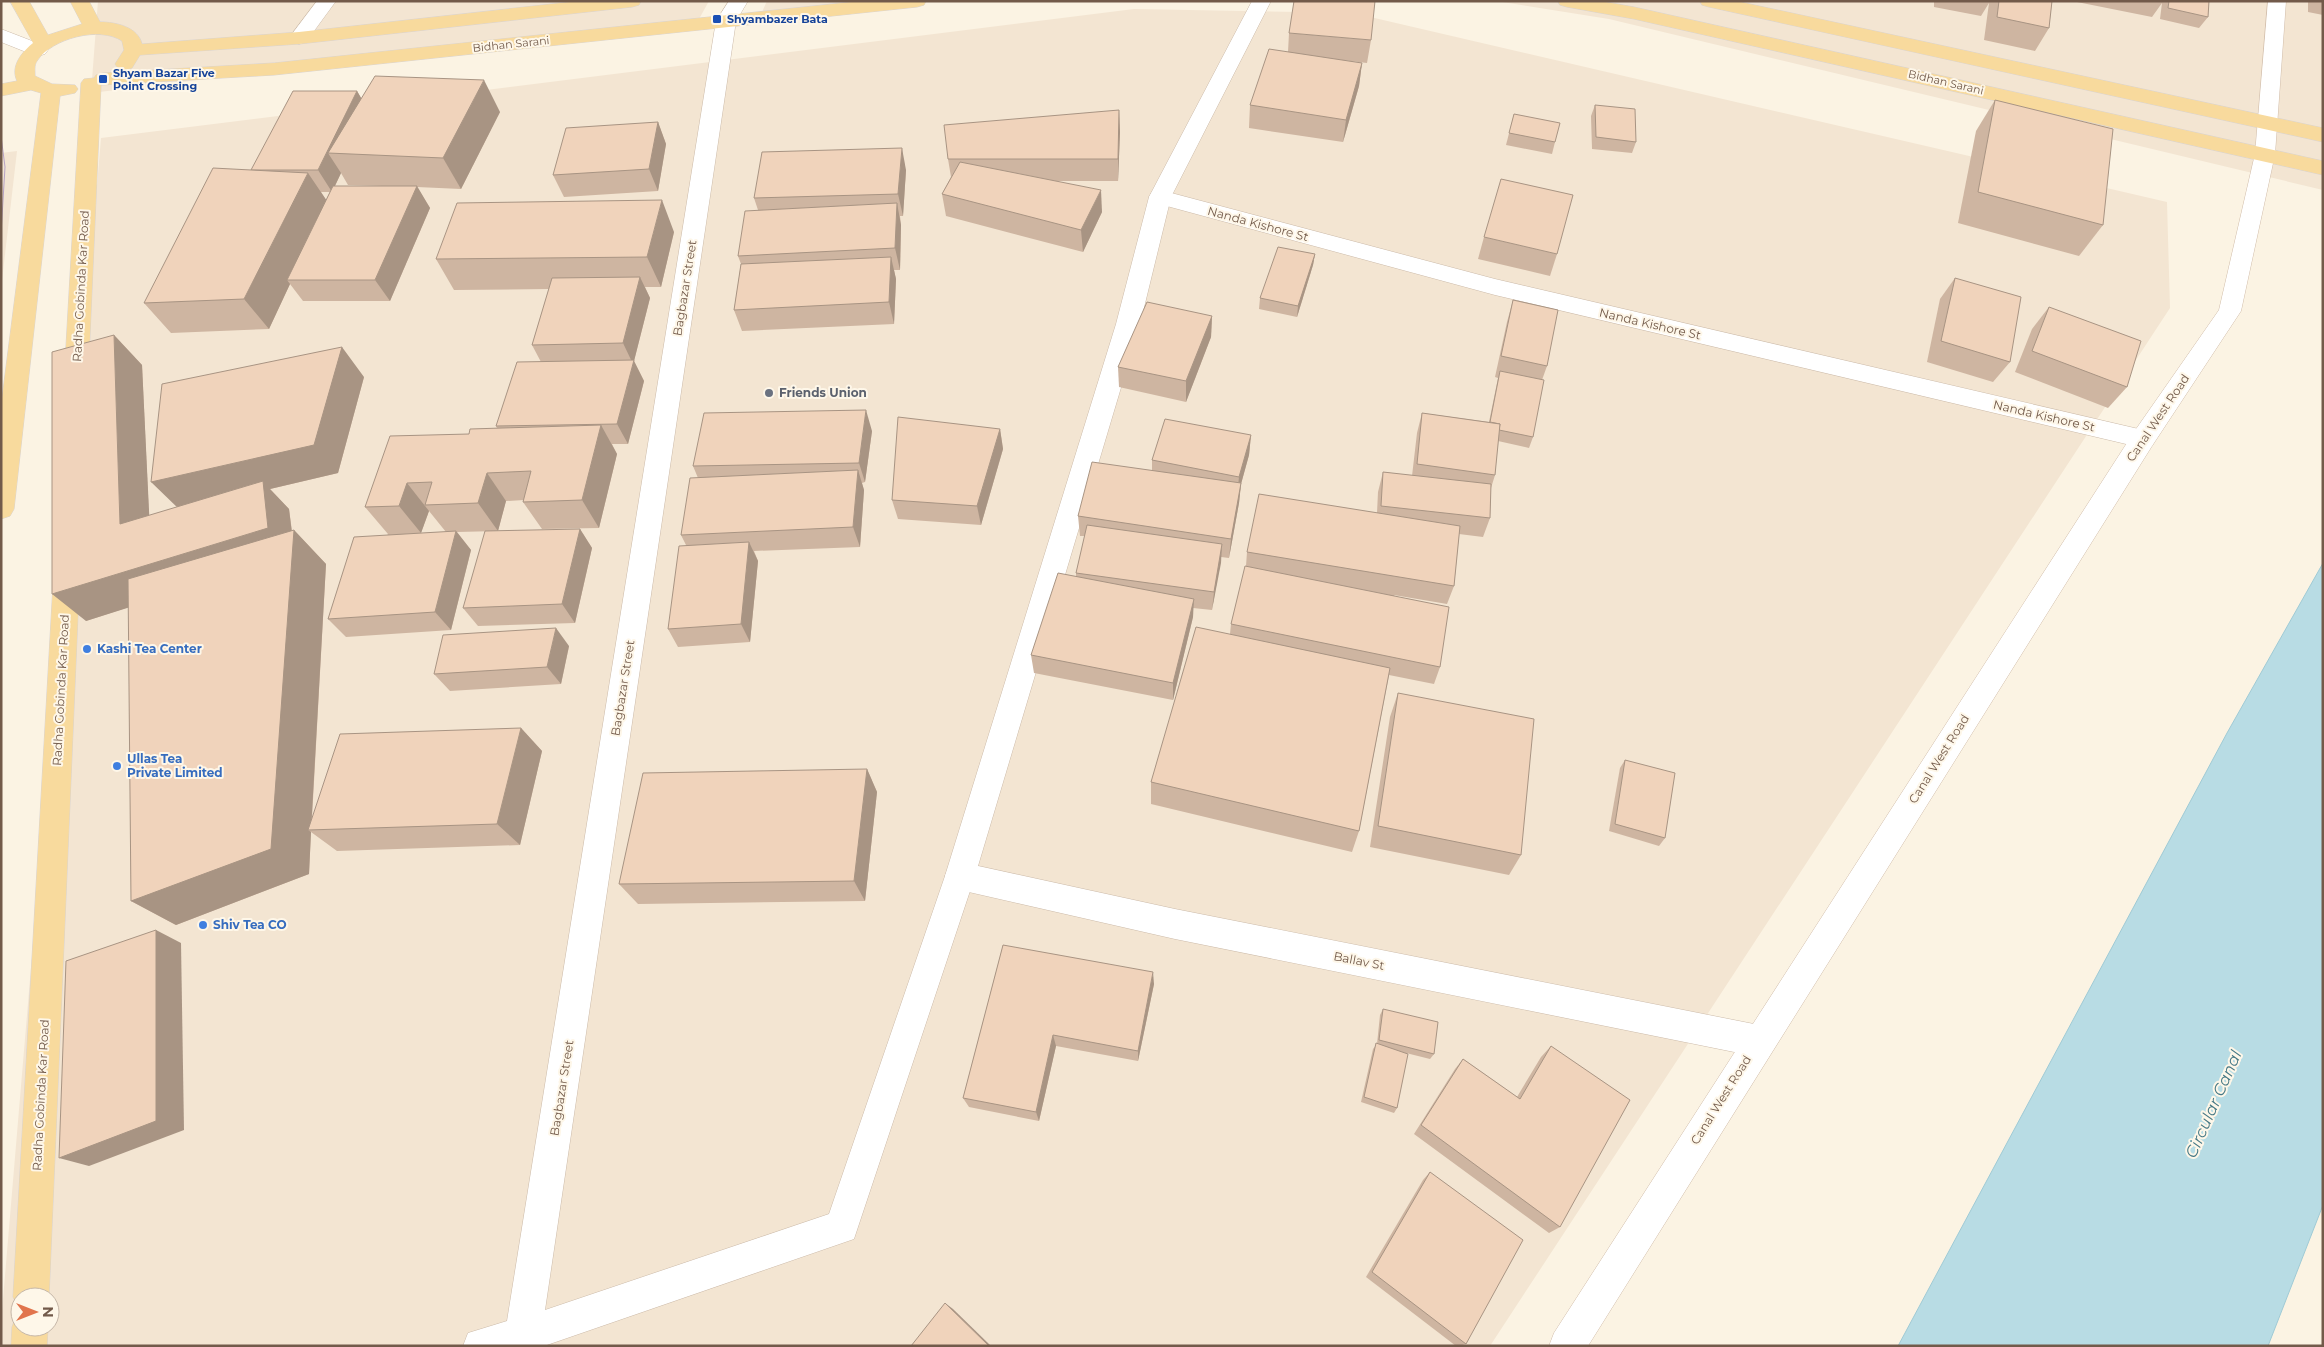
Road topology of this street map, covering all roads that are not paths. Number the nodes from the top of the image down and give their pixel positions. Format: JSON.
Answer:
{"nodes":[{"id":1,"x":19,"y":1,"type":"edge"},
{"id":2,"x":79,"y":1,"type":"edge"},
{"id":3,"x":327,"y":1,"type":"edge"},
{"id":4,"x":632,"y":1,"type":"edge"},
{"id":5,"x":917,"y":1,"type":"edge"},
{"id":6,"x":1262,"y":1,"type":"edge"},
{"id":7,"x":1567,"y":1,"type":"edge"},
{"id":8,"x":1709,"y":1,"type":"edge"},
{"id":9,"x":2277,"y":1,"type":"edge"},
{"id":10,"x":1604,"y":4,"type":"edge"},
{"id":11,"x":733,"y":11,"type":"edge"},
{"id":12,"x":94,"y":28,"type":"junction"},
{"id":13,"x":1,"y":35,"type":"edge"},
{"id":14,"x":298,"y":38,"type":"junction"},
{"id":15,"x":134,"y":50,"type":"junction"},
{"id":16,"x":30,"y":54,"type":"junction"},
{"id":17,"x":97,"y":81,"type":"junction"},
{"id":18,"x":41,"y":87,"type":"junction"},
{"id":19,"x":1,"y":90,"type":"edge"},
{"id":20,"x":2266,"y":122,"type":"junction"},
{"id":21,"x":2323,"y":135,"type":"edge"},
{"id":22,"x":2265,"y":154,"type":"junction"},
{"id":23,"x":2323,"y":168,"type":"edge"},
{"id":24,"x":1160,"y":197,"type":"junction"},
{"id":25,"x":75,"y":402,"type":"edge"},
{"id":26,"x":2143,"y":440,"type":"junction"},
{"id":27,"x":1,"y":509,"type":"edge"},
{"id":28,"x":68,"y":541,"type":"edge"},
{"id":29,"x":960,"y":876,"type":"junction"},
{"id":30,"x":1759,"y":1041,"type":"junction"},
{"id":31,"x":31,"y":1287,"type":"edge"},
{"id":32,"x":523,"y":1335,"type":"junction"},
{"id":33,"x":481,"y":1346,"type":"edge"},
{"id":34,"x":1567,"y":1346,"type":"edge"}],
"edges":[{"from":1,"to":16,"type":"main road"},
{"from":2,"to":12,"type":"main road"},
{"from":3,"to":14,"type":"street"},
{"from":4,"to":14,"type":"main road"},
{"from":5,"to":11,"type":"main road","name":"Bidhan Sarani"},
{"from":6,"to":24,"type":"street"},
{"from":7,"to":10,"type":"main road","name":"Bidhan Sarani"},
{"from":8,"to":20,"type":"main road"},
{"from":9,"to":20,"type":"street","name":"Canal West Road"},
{"from":10,"to":22,"type":"main road","name":"Bidhan Sarani"},
{"from":11,"to":17,"type":"main road","name":"Bidhan Sarani"},
{"from":11,"to":32,"type":"street","name":"Bagbazar Street"},
{"from":12,"to":15,"type":"main road"},
{"from":12,"to":16,"type":"main road"},
{"from":13,"to":16,"type":"street"},
{"from":14,"to":15,"type":"main road"},
{"from":15,"to":17,"type":"main road"},
{"from":16,"to":18,"type":"main road"},
{"from":17,"to":18,"type":"main road"},
{"from":17,"to":25,"type":"main road","name":"Radha Gobinda Kar Road"},
{"from":18,"to":19,"type":"main road"},
{"from":18,"to":27,"type":"main road"},
{"from":20,"to":21,"type":"main road"},
{"from":20,"to":22,"type":"street","name":"Canal West Road"},
{"from":22,"to":23,"type":"main road","name":"Bidhan Sarani"},
{"from":22,"to":26,"type":"street","name":"Canal West Road"},
{"from":24,"to":26,"type":"street","name":"Nanda Kishore St"},
{"from":24,"to":29,"type":"street"},
{"from":26,"to":30,"type":"street","name":"Canal West Road"},
{"from":28,"to":31,"type":"main road","name":"Radha Gobinda Kar Road"},
{"from":29,"to":30,"type":"street","name":"Ballav St"},
{"from":29,"to":32,"type":"street"},
{"from":30,"to":34,"type":"street","name":"Canal West Road"},
{"from":32,"to":33,"type":"street"}]}
